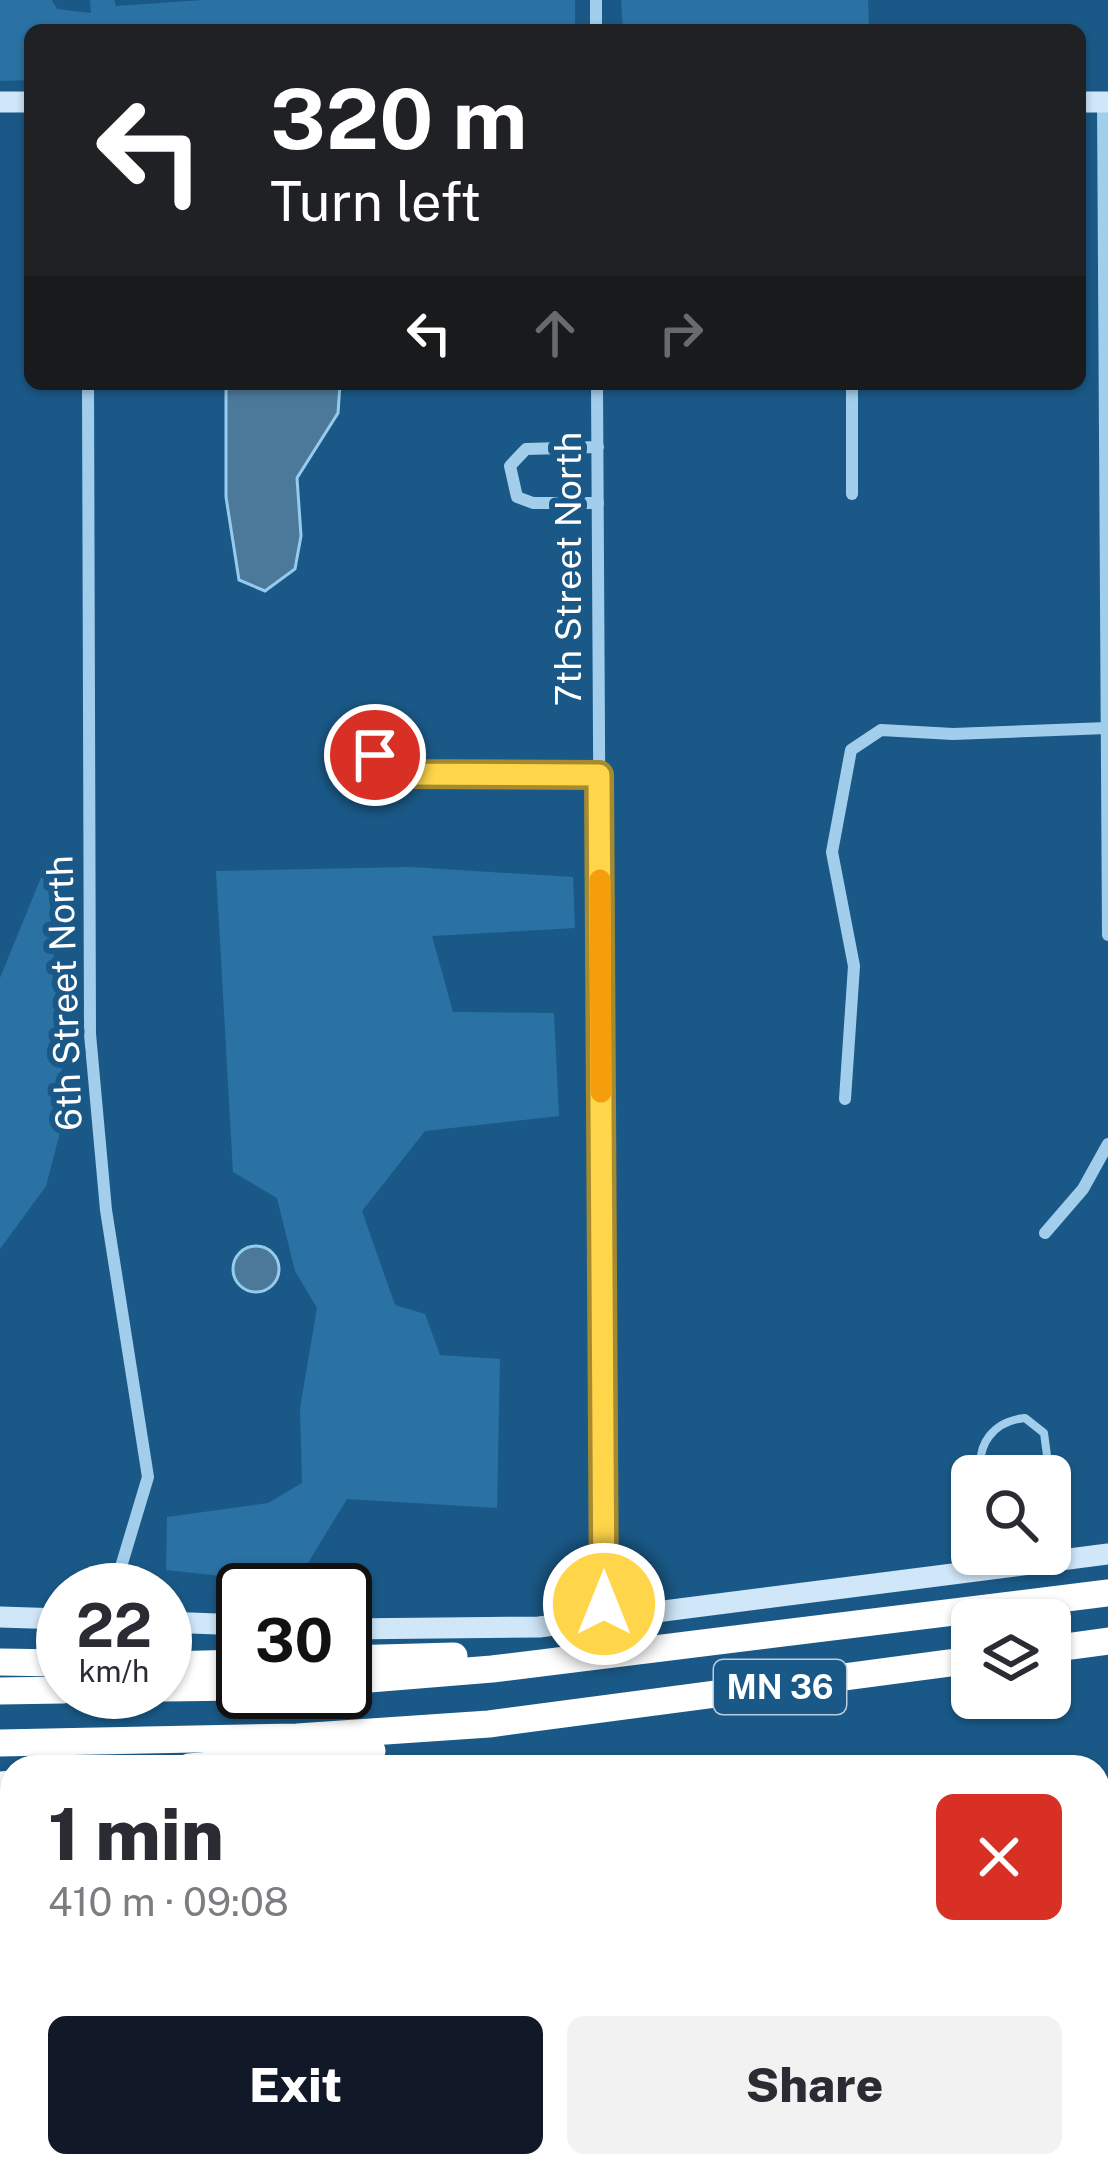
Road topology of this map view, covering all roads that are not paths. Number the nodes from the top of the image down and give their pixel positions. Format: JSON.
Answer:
{"nodes":[{"id":1,"x":1097,"y":102,"type":"edge"},
{"id":2,"x":88,"y":390,"type":"edge"},
{"id":3,"x":597,"y":390,"type":"edge"},
{"id":4,"x":852,"y":390,"type":"edge"},
{"id":5,"x":598,"y":447,"type":"junction"},
{"id":6,"x":852,"y":494,"type":"dead end"},
{"id":7,"x":598,"y":503,"type":"junction"},
{"id":8,"x":1108,"y":707,"type":"edge"},
{"id":9,"x":1107,"y":728,"type":"edge"},
{"id":10,"x":375,"y":755,"type":"dead end"},
{"id":11,"x":599,"y":775,"type":"junction"},
{"id":12,"x":1108,"y":935,"type":"edge"},
{"id":13,"x":845,"y":1099,"type":"dead end"},
{"id":14,"x":1108,"y":1144,"type":"edge"},
{"id":15,"x":1045,"y":1233,"type":"dead end"},
{"id":16,"x":984,"y":1455,"type":"edge"},
{"id":17,"x":1047,"y":1455,"type":"edge"},
{"id":18,"x":1108,"y":1554,"type":"edge"},
{"id":19,"x":1071,"y":1556,"type":"edge"},
{"id":20,"x":123,"y":1563,"type":"edge"},
{"id":21,"x":951,"y":1569,"type":"edge"},
{"id":22,"x":1108,"y":1592,"type":"edge"},
{"id":23,"x":0,"y":1617,"type":"edge"},
{"id":24,"x":36,"y":1618,"type":"edge"},
{"id":25,"x":604,"y":1618,"type":"junction"},
{"id":26,"x":372,"y":1630,"type":"edge"},
{"id":27,"x":1108,"y":1641,"type":"edge"},
{"id":28,"x":1071,"y":1646,"type":"edge"},
{"id":29,"x":590,"y":1656,"type":"junction"},
{"id":30,"x":372,"y":1659,"type":"edge"},
{"id":31,"x":0,"y":1662,"type":"edge"},
{"id":32,"x":36,"y":1663,"type":"edge"},
{"id":33,"x":951,"y":1663,"type":"edge"},
{"id":34,"x":372,"y":1678,"type":"edge"},
{"id":35,"x":36,"y":1690,"type":"edge"},
{"id":36,"x":0,"y":1691,"type":"edge"},
{"id":37,"x":589,"y":1713,"type":"junction"},
{"id":38,"x":0,"y":1743,"type":"edge"},
{"id":39,"x":321,"y":1755,"type":"edge"}],
"edges":[{"from":1,"to":8,"type":"street"},
{"from":2,"to":20,"type":"street","name":"6th Street North"},
{"from":3,"to":5,"type":"street","name":"7th Street North"},
{"from":4,"to":6,"type":"street"},
{"from":5,"to":7,"type":"street","name":"7th Street North"},
{"from":5,"to":7,"type":"street"},
{"from":7,"to":11,"type":"street","name":"7th Street North"},
{"from":8,"to":9,"type":"street"},
{"from":9,"to":12,"type":"street"},
{"from":9,"to":13,"type":"street"},
{"from":10,"to":11,"type":"street"},
{"from":11,"to":25,"type":"street","name":"7th Street North"},
{"from":14,"to":15,"type":"street"},
{"from":16,"to":17,"type":"lane"},
{"from":18,"to":19,"type":"street"},
{"from":21,"to":25,"type":"street"},
{"from":22,"to":29,"type":"highway","number":"MN 36"},
{"from":23,"to":24,"type":"street"},
{"from":25,"to":26,"type":"street"},
{"from":27,"to":28,"type":"highway"},
{"from":29,"to":30,"type":"highway"},
{"from":29,"to":34,"type":"highway","number":"MN 36"},
{"from":31,"to":32,"type":"highway"},
{"from":33,"to":37,"type":"highway","number":"MN 36"},
{"from":35,"to":36,"type":"highway"},
{"from":37,"to":38,"type":"highway","number":"MN 36"},
{"from":37,"to":39,"type":"highway"}]}
